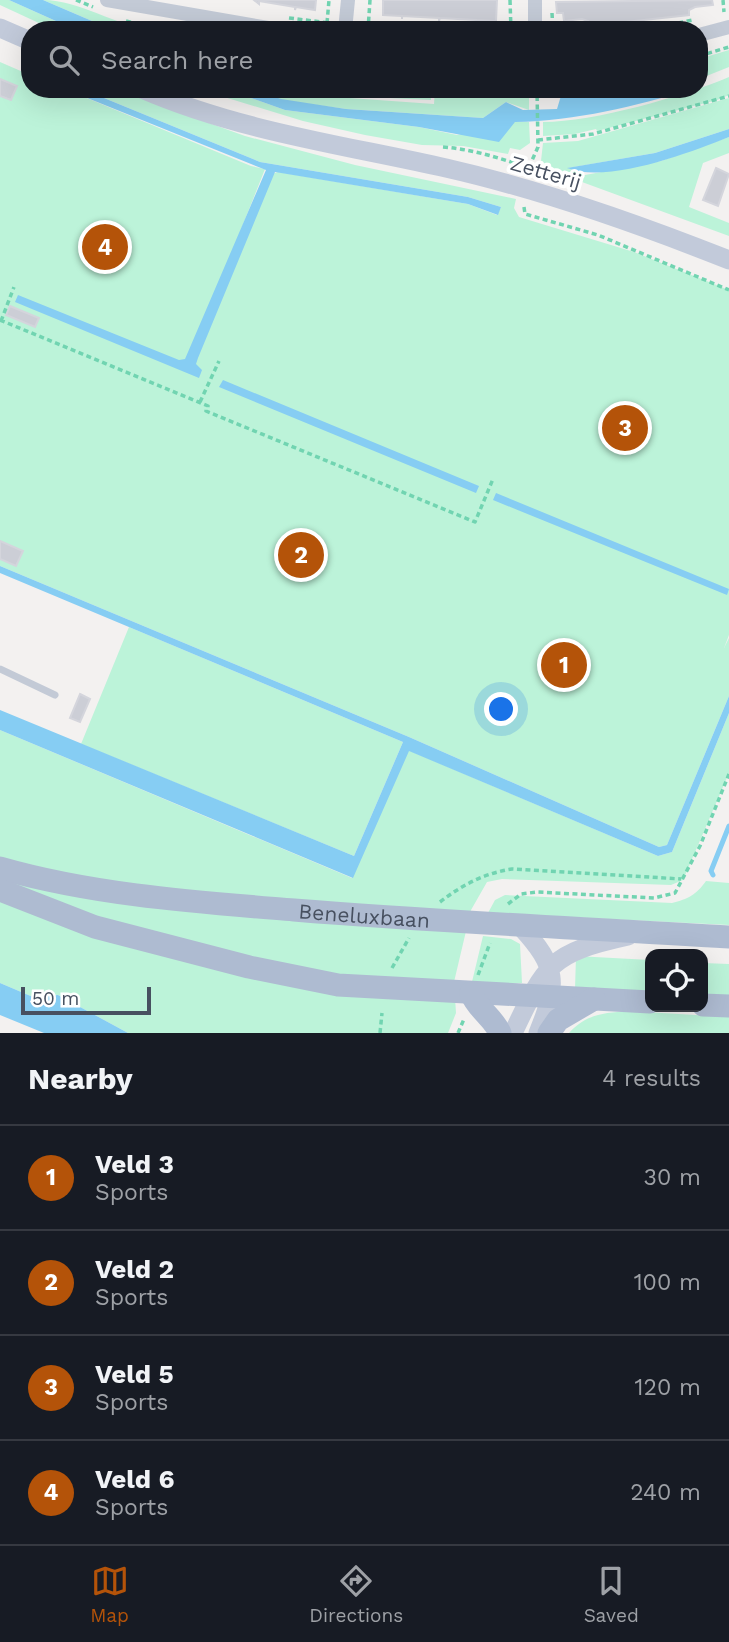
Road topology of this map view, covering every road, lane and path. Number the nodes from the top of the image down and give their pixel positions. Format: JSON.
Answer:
{"nodes":[{"id":1,"x":107,"y":0,"type":"edge"},
{"id":2,"x":329,"y":0,"type":"edge"},
{"id":3,"x":348,"y":0,"type":"edge"},
{"id":4,"x":370,"y":0,"type":"edge"},
{"id":5,"x":510,"y":0,"type":"edge"},
{"id":6,"x":535,"y":0,"type":"edge"},
{"id":7,"x":166,"y":6,"type":"edge"},
{"id":8,"x":729,"y":12,"type":"edge"},
{"id":9,"x":711,"y":16,"type":"dead end"},
{"id":10,"x":698,"y":19,"type":"dead end"},
{"id":11,"x":237,"y":21,"type":"edge"},
{"id":12,"x":327,"y":21,"type":"edge"},
{"id":13,"x":346,"y":21,"type":"edge"},
{"id":14,"x":368,"y":21,"type":"edge"},
{"id":15,"x":511,"y":21,"type":"edge"},
{"id":16,"x":535,"y":21,"type":"edge"},
{"id":17,"x":688,"y":21,"type":"edge"},
{"id":18,"x":729,"y":27,"type":"edge"},
{"id":19,"x":0,"y":28,"type":"edge"},
{"id":20,"x":708,"y":33,"type":"edge"},
{"id":21,"x":21,"y":37,"type":"edge"},
{"id":22,"x":729,"y":47,"type":"edge"},
{"id":23,"x":708,"y":53,"type":"edge"},
{"id":24,"x":729,"y":96,"type":"edge"},
{"id":25,"x":170,"y":98,"type":"edge"},
{"id":26,"x":537,"y":98,"type":"edge"},
{"id":27,"x":539,"y":138,"type":"junction"},
{"id":28,"x":519,"y":187,"type":"junction"},
{"id":29,"x":729,"y":260,"type":"edge"},
{"id":30,"x":15,"y":287,"type":"dead end"},
{"id":31,"x":729,"y":290,"type":"edge"},
{"id":32,"x":1,"y":320,"type":"edge"},
{"id":33,"x":219,"y":362,"type":"dead end"},
{"id":34,"x":200,"y":402,"type":"junction"},
{"id":35,"x":493,"y":479,"type":"dead end"},
{"id":36,"x":0,"y":668,"type":"edge"},
{"id":37,"x":55,"y":695,"type":"dead end"},
{"id":38,"x":729,"y":774,"type":"edge"},
{"id":39,"x":0,"y":868,"type":"edge"},
{"id":40,"x":0,"y":890,"type":"edge"},
{"id":41,"x":436,"y":905,"type":"dead end"},
{"id":42,"x":521,"y":927,"type":"junction"},
{"id":43,"x":646,"y":932,"type":"junction"},
{"id":44,"x":412,"y":934,"type":"dead end"},
{"id":45,"x":729,"y":937,"type":"edge"},
{"id":46,"x":549,"y":967,"type":"junction"},
{"id":47,"x":389,"y":976,"type":"dead end"},
{"id":48,"x":471,"y":993,"type":"junction"},
{"id":49,"x":541,"y":997,"type":"junction"},
{"id":50,"x":594,"y":999,"type":"junction"},
{"id":51,"x":645,"y":1002,"type":"edge"},
{"id":52,"x":708,"y":1005,"type":"edge"},
{"id":53,"x":729,"y":1006,"type":"edge"},
{"id":54,"x":382,"y":1013,"type":"dead end"},
{"id":55,"x":380,"y":1033,"type":"edge"},
{"id":56,"x":500,"y":1033,"type":"edge"},
{"id":57,"x":513,"y":1033,"type":"edge"},
{"id":58,"x":538,"y":1033,"type":"edge"},
{"id":59,"x":549,"y":1033,"type":"edge"}],
"edges":[{"from":1,"to":7,"type":"street"},
{"from":2,"to":12,"type":"path"},
{"from":3,"to":13,"type":"street"},
{"from":4,"to":14,"type":"path"},
{"from":5,"to":15,"type":"path"},
{"from":6,"to":16,"type":"street"},
{"from":7,"to":11,"type":"street"},
{"from":8,"to":9,"type":"path"},
{"from":10,"to":17,"type":"path"},
{"from":18,"to":20,"type":"street"},
{"from":19,"to":21,"type":"street"},
{"from":22,"to":23,"type":"path"},
{"from":24,"to":27,"type":"path"},
{"from":25,"to":28,"type":"street","name":"Zetterij"},
{"from":26,"to":27,"type":"path"},
{"from":27,"to":28,"type":"path"},
{"from":28,"to":29,"type":"street","name":"Zetterij"},
{"from":28,"to":31,"type":"path"},
{"from":30,"to":32,"type":"path"},
{"from":32,"to":34,"type":"path"},
{"from":33,"to":34,"type":"path"},
{"from":34,"to":35,"type":"path"},
{"from":36,"to":37,"type":"lane"},
{"from":38,"to":41,"type":"path"},
{"from":39,"to":42,"type":"main road","name":"Beneluxbaan"},
{"from":40,"to":48,"type":"main road"},
{"from":42,"to":43,"type":"main road","name":"Beneluxbaan"},
{"from":42,"to":46,"type":"street"},
{"from":43,"to":45,"type":"main road","name":"Beneluxbaan"},
{"from":43,"to":46,"type":"street"},
{"from":44,"to":47,"type":"path"},
{"from":46,"to":49,"type":"street"},
{"from":48,"to":49,"type":"main road"},
{"from":48,"to":56,"type":"main road"},
{"from":49,"to":50,"type":"main road"},
{"from":49,"to":57,"type":"street"},
{"from":49,"to":58,"type":"street"},
{"from":50,"to":51,"type":"main road"},
{"from":50,"to":59,"type":"main road"},
{"from":52,"to":53,"type":"main road"},
{"from":54,"to":55,"type":"path"}]}
